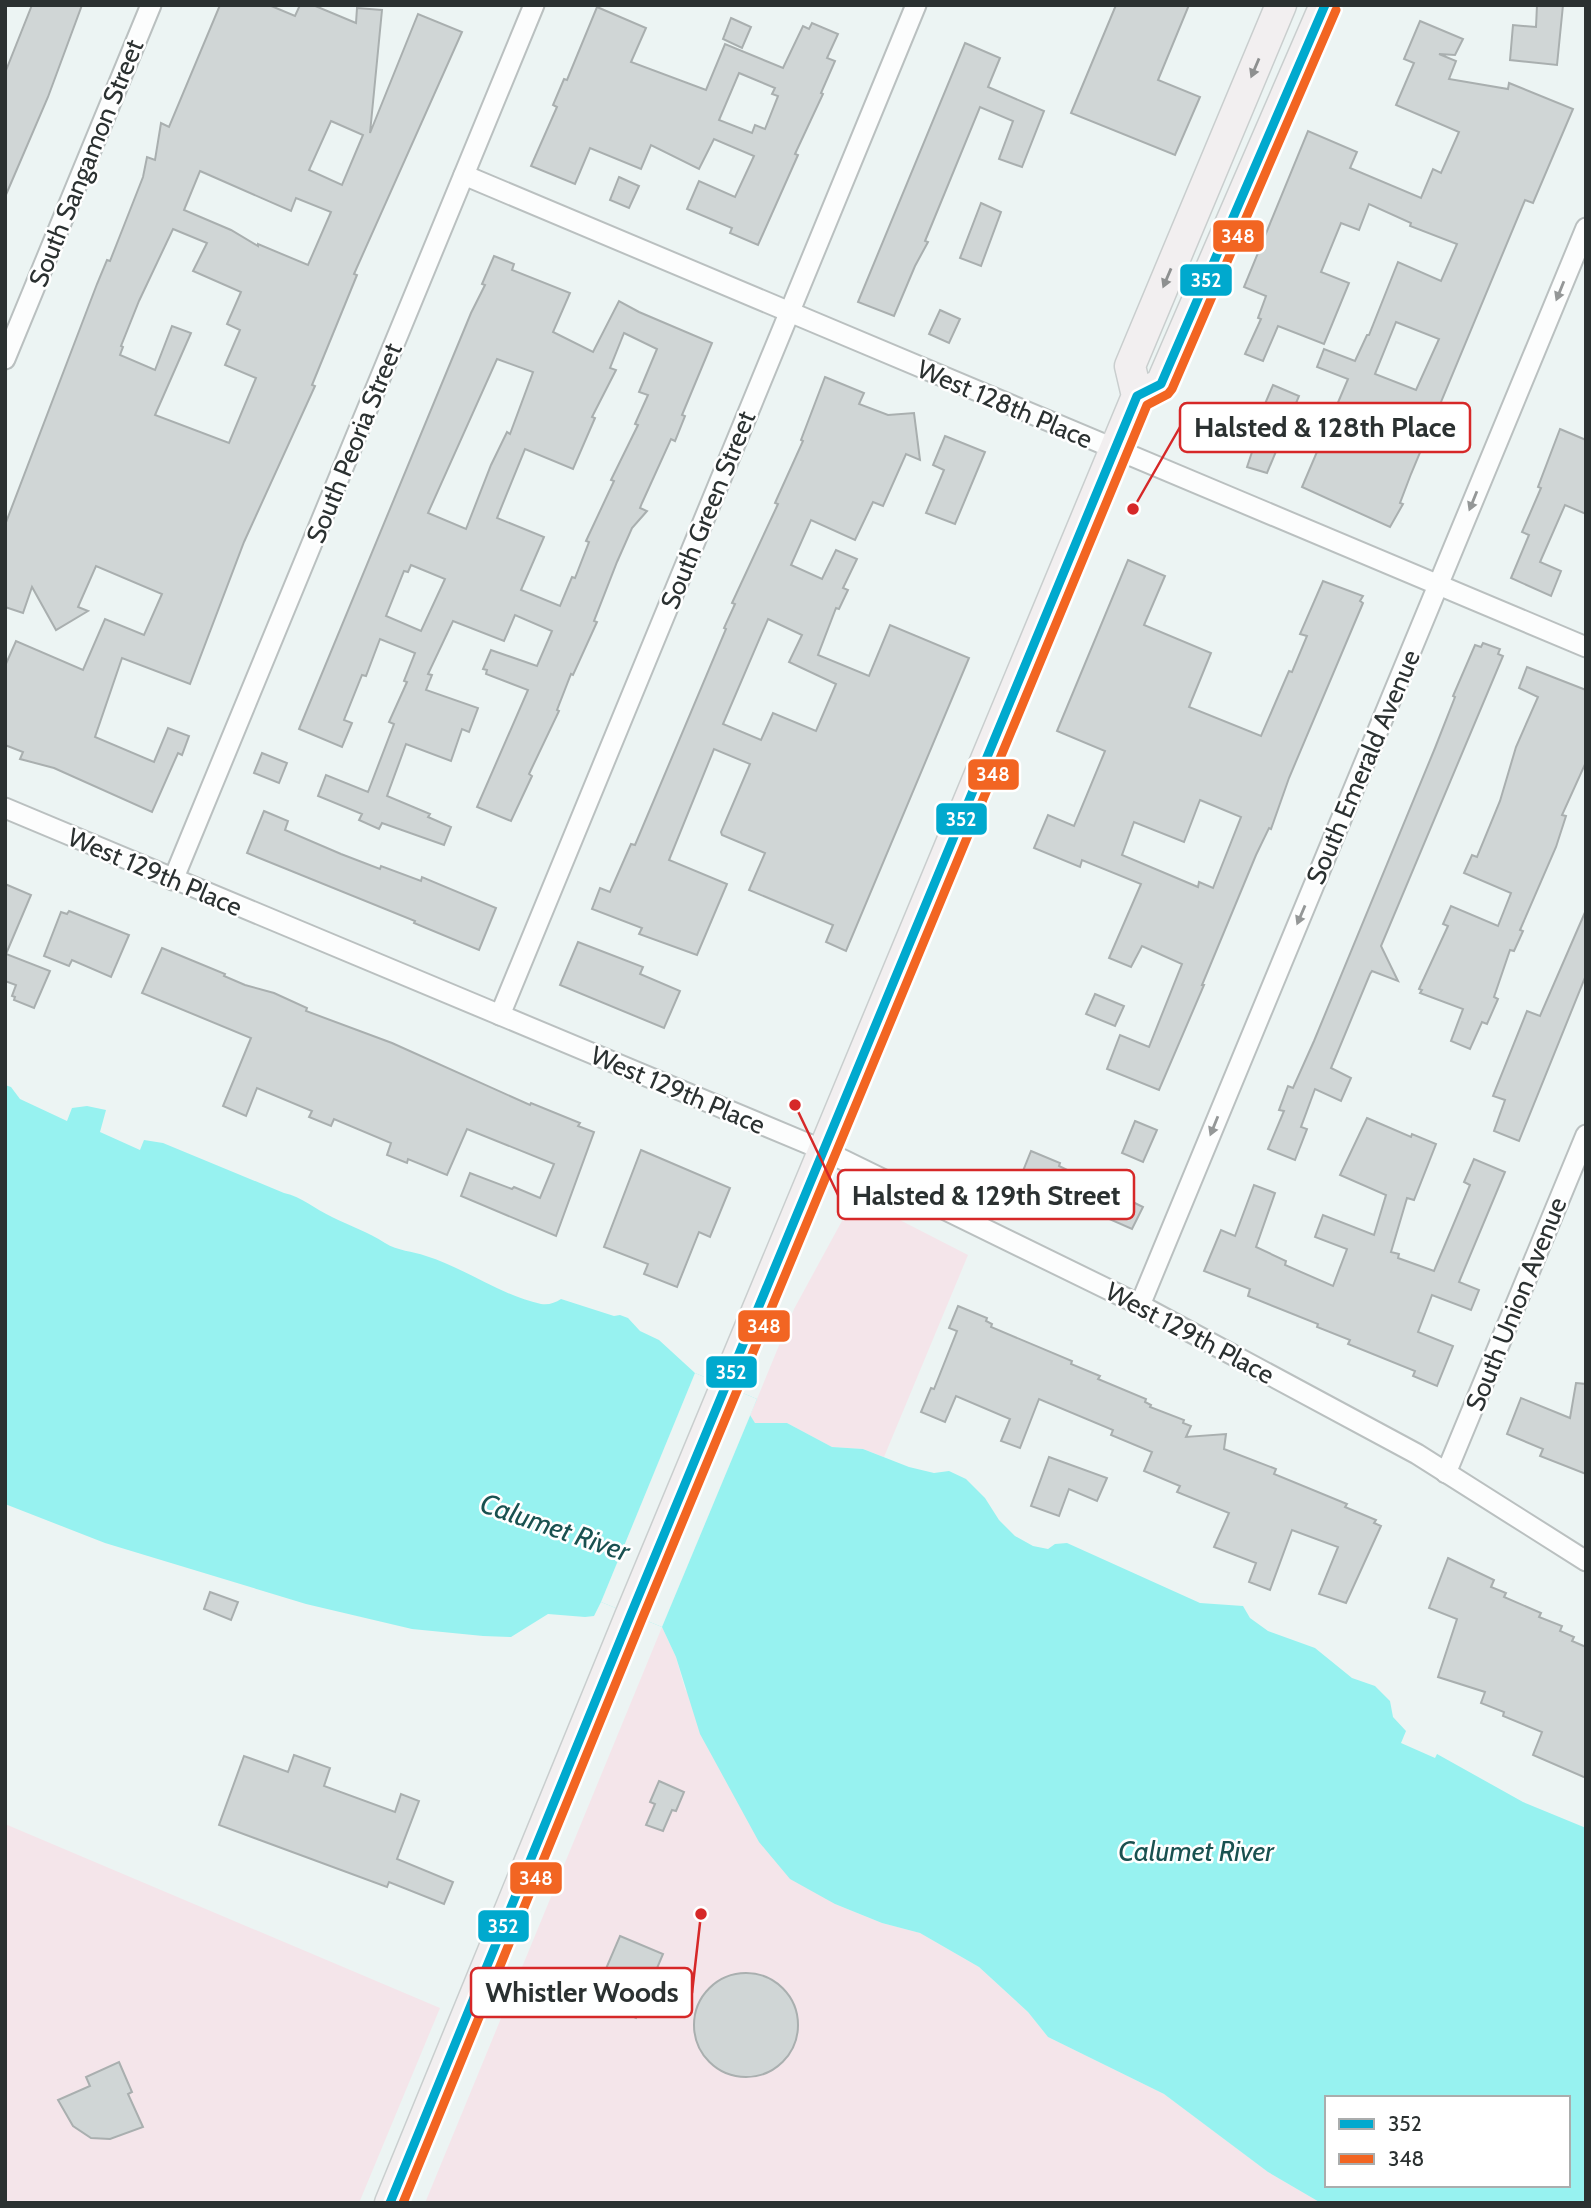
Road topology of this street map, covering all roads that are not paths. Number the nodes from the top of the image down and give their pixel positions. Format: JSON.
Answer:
{"nodes":[{"id":1,"x":150,"y":5,"type":"edge"},
{"id":2,"x":534,"y":5,"type":"edge"},
{"id":3,"x":916,"y":5,"type":"edge"},
{"id":4,"x":1281,"y":5,"type":"edge"},
{"id":5,"x":1325,"y":5,"type":"edge"},
{"id":6,"x":464,"y":175,"type":"junction"},
{"id":7,"x":1586,"y":228,"type":"edge"},
{"id":8,"x":789,"y":313,"type":"junction"},
{"id":9,"x":5,"y":359,"type":"edge"},
{"id":10,"x":1138,"y":396,"type":"junction"},
{"id":11,"x":1114,"y":449,"type":"junction"},
{"id":12,"x":1438,"y":585,"type":"junction"},
{"id":13,"x":1586,"y":647,"type":"edge"},
{"id":14,"x":5,"y":808,"type":"edge"},
{"id":15,"x":173,"y":880,"type":"junction"},
{"id":16,"x":500,"y":1016,"type":"junction"},
{"id":17,"x":1586,"y":1135,"type":"edge"},
{"id":18,"x":824,"y":1150,"type":"junction"},
{"id":19,"x":1140,"y":1305,"type":"junction"},
{"id":20,"x":1446,"y":1473,"type":"junction"},
{"id":21,"x":1586,"y":1561,"type":"edge"},
{"id":22,"x":390,"y":2203,"type":"edge"}],
"edges":[{"from":1,"to":9,"type":"street","name":"South Sangamon Street"},
{"from":2,"to":6,"type":"street","name":"South Peoria Street"},
{"from":3,"to":8,"type":"street","name":"South Green Street"},
{"from":4,"to":10,"type":"main road","one_way":true},
{"from":5,"to":10,"type":"main road"},
{"from":6,"to":8,"type":"street","name":"West 128th Place"},
{"from":6,"to":15,"type":"street","name":"South Peoria Street"},
{"from":7,"to":12,"type":"street","name":"South Emerald Avenue","one_way":true},
{"from":8,"to":11,"type":"street","name":"West 128th Place"},
{"from":8,"to":16,"type":"street","name":"South Green Street"},
{"from":10,"to":11,"type":"main road"},
{"from":11,"to":12,"type":"street","name":"West 128th Place"},
{"from":11,"to":18,"type":"main road"},
{"from":12,"to":13,"type":"street","name":"West 128th Place"},
{"from":12,"to":19,"type":"street","name":"South Emerald Avenue","one_way":true},
{"from":14,"to":15,"type":"street","name":"West 129th Place"},
{"from":15,"to":16,"type":"street","name":"West 129th Place"},
{"from":16,"to":18,"type":"street","name":"West 129th Place"},
{"from":17,"to":20,"type":"street","name":"South Union Avenue"},
{"from":18,"to":19,"type":"street","name":"West 129th Place"},
{"from":18,"to":22,"type":"main road"},
{"from":19,"to":20,"type":"street","name":"West 129th Place"},
{"from":20,"to":21,"type":"street","name":"West 129th Place"}]}
